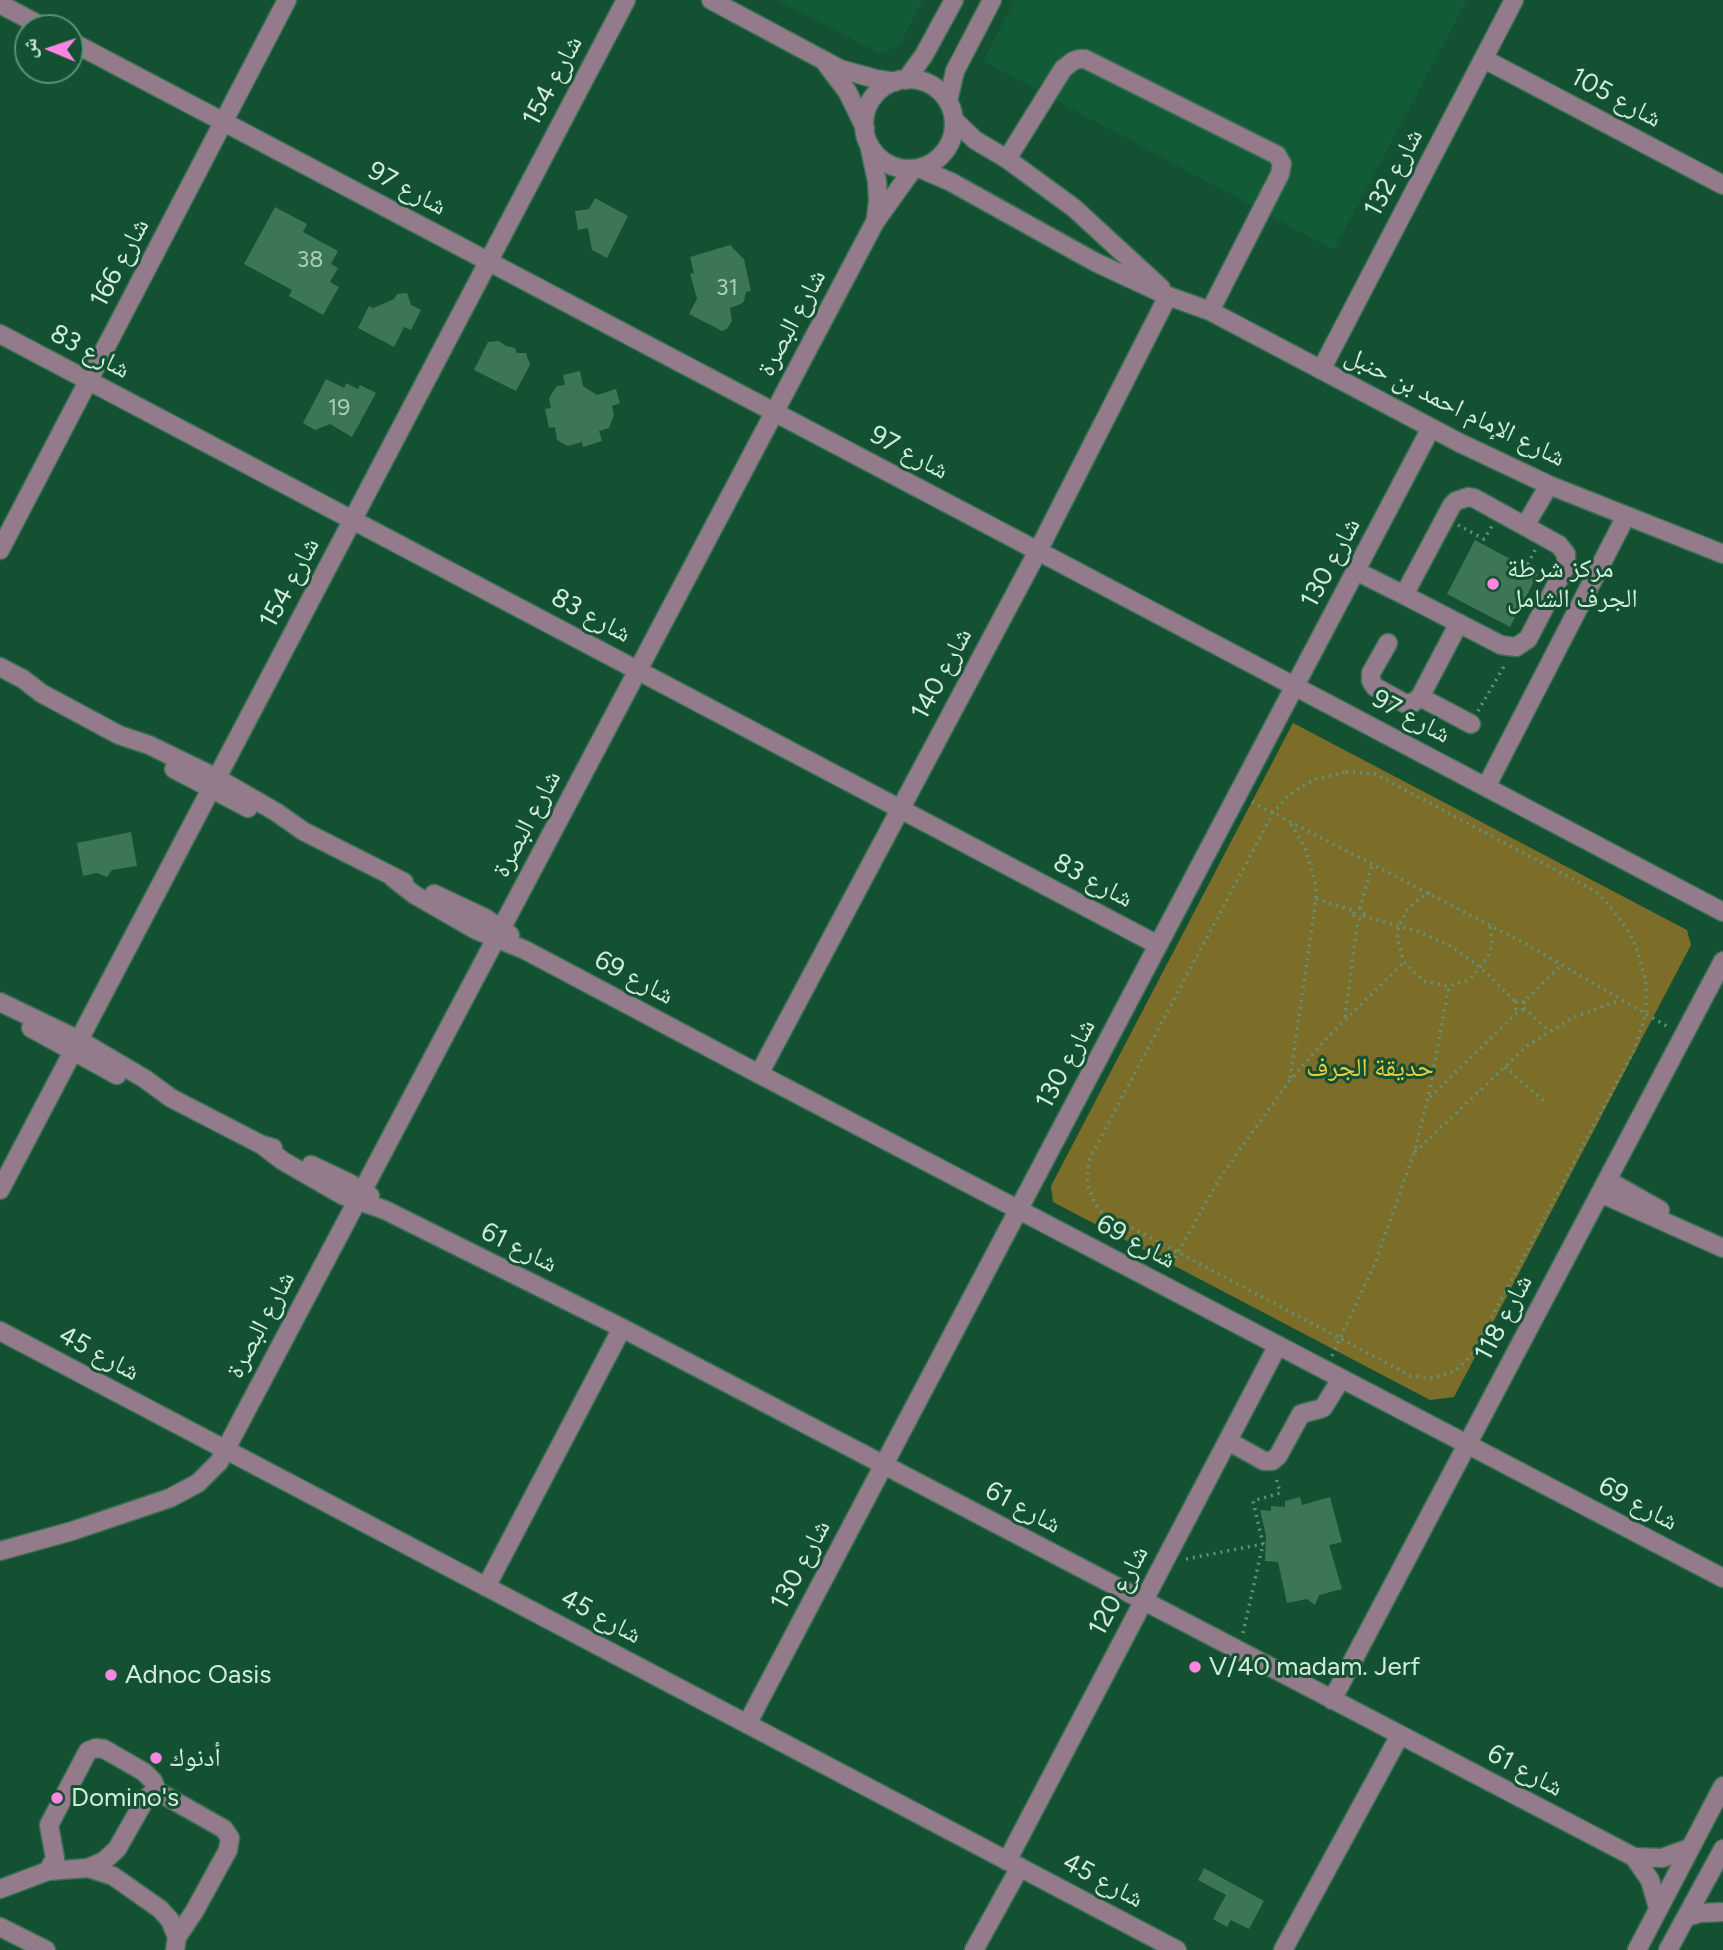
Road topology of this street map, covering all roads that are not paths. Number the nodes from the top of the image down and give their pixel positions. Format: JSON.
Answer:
{"nodes":[{"id":1,"x":287,"y":0,"type":"edge"},
{"id":2,"x":626,"y":0,"type":"edge"},
{"id":3,"x":711,"y":0,"type":"edge"},
{"id":4,"x":954,"y":0,"type":"edge"},
{"id":5,"x":992,"y":0,"type":"edge"},
{"id":6,"x":1514,"y":0,"type":"edge"},
{"id":7,"x":0,"y":4,"type":"edge"},
{"id":8,"x":19,"y":14,"type":"edge"},
{"id":9,"x":84,"y":48,"type":"edge"},
{"id":10,"x":1484,"y":59,"type":"junction"},
{"id":11,"x":822,"y":60,"type":"junction"},
{"id":12,"x":900,"y":81,"type":"junction"},
{"id":13,"x":947,"y":101,"type":"junction"},
{"id":14,"x":954,"y":120,"type":"junction"},
{"id":15,"x":223,"y":122,"type":"junction"},
{"id":16,"x":867,"y":136,"type":"junction"},
{"id":17,"x":1007,"y":159,"type":"junction"},
{"id":18,"x":916,"y":169,"type":"junction"},
{"id":19,"x":1723,"y":185,"type":"edge"},
{"id":20,"x":875,"y":222,"type":"junction"},
{"id":21,"x":488,"y":261,"type":"junction"},
{"id":22,"x":1168,"y":296,"type":"junction"},
{"id":23,"x":1210,"y":312,"type":"junction"},
{"id":24,"x":0,"y":334,"type":"edge"},
{"id":25,"x":1321,"y":370,"type":"junction"},
{"id":26,"x":88,"y":381,"type":"junction"},
{"id":27,"x":774,"y":412,"type":"junction"},
{"id":28,"x":1431,"y":428,"type":"junction"},
{"id":29,"x":1549,"y":485,"type":"junction"},
{"id":30,"x":1626,"y":516,"type":"junction"},
{"id":31,"x":353,"y":519,"type":"junction"},
{"id":32,"x":1525,"y":526,"type":"junction"},
{"id":33,"x":0,"y":550,"type":"edge"},
{"id":34,"x":1038,"y":551,"type":"junction"},
{"id":35,"x":1723,"y":554,"type":"edge"},
{"id":36,"x":1356,"y":571,"type":"junction"},
{"id":37,"x":1404,"y":595,"type":"junction"},
{"id":38,"x":1459,"y":623,"type":"junction"},
{"id":39,"x":1388,"y":643,"type":"dead end"},
{"id":40,"x":0,"y":667,"type":"edge"},
{"id":41,"x":638,"y":670,"type":"junction"},
{"id":42,"x":0,"y":678,"type":"edge"},
{"id":43,"x":1296,"y":685,"type":"junction"},
{"id":44,"x":41,"y":693,"type":"junction"},
{"id":45,"x":1420,"y":697,"type":"junction"},
{"id":46,"x":1471,"y":724,"type":"road end"},
{"id":47,"x":214,"y":784,"type":"junction"},
{"id":48,"x":1486,"y":787,"type":"junction"},
{"id":49,"x":900,"y":809,"type":"junction"},
{"id":50,"x":1723,"y":912,"type":"edge"},
{"id":51,"x":498,"y":934,"type":"junction"},
{"id":52,"x":1158,"y":945,"type":"junction"},
{"id":53,"x":1723,"y":961,"type":"edge"},
{"id":54,"x":0,"y":1002,"type":"edge"},
{"id":55,"x":0,"y":1010,"type":"edge"},
{"id":56,"x":76,"y":1046,"type":"junction"},
{"id":57,"x":759,"y":1074,"type":"junction"},
{"id":58,"x":1604,"y":1186,"type":"junction"},
{"id":59,"x":0,"y":1190,"type":"edge"},
{"id":60,"x":359,"y":1196,"type":"junction"},
{"id":61,"x":1018,"y":1210,"type":"junction"},
{"id":62,"x":1723,"y":1248,"type":"edge"},
{"id":63,"x":622,"y":1328,"type":"junction"},
{"id":64,"x":0,"y":1331,"type":"edge"},
{"id":65,"x":1278,"y":1345,"type":"junction"},
{"id":66,"x":1342,"y":1378,"type":"junction"},
{"id":67,"x":1227,"y":1441,"type":"junction"},
{"id":68,"x":1468,"y":1444,"type":"junction"},
{"id":69,"x":224,"y":1451,"type":"junction"},
{"id":70,"x":884,"y":1465,"type":"junction"},
{"id":71,"x":0,"y":1551,"type":"edge"},
{"id":72,"x":1723,"y":1577,"type":"edge"},
{"id":73,"x":486,"y":1587,"type":"junction"},
{"id":74,"x":1144,"y":1601,"type":"junction"},
{"id":75,"x":1332,"y":1700,"type":"junction"},
{"id":76,"x":747,"y":1724,"type":"junction"},
{"id":77,"x":1400,"y":1735,"type":"junction"},
{"id":78,"x":1723,"y":1786,"type":"edge"},
{"id":79,"x":158,"y":1793,"type":"junction"},
{"id":80,"x":1690,"y":1848,"type":"junction"},
{"id":81,"x":1720,"y":1855,"type":"edge"},
{"id":82,"x":1633,"y":1857,"type":"junction"},
{"id":83,"x":1014,"y":1864,"type":"junction"},
{"id":84,"x":88,"y":1868,"type":"junction"},
{"id":85,"x":48,"y":1871,"type":"junction"},
{"id":86,"x":1723,"y":1882,"type":"edge"},
{"id":87,"x":0,"y":1889,"type":"edge"},
{"id":88,"x":1658,"y":1908,"type":"junction"},
{"id":89,"x":1723,"y":1912,"type":"edge"},
{"id":90,"x":1686,"y":1917,"type":"junction"},
{"id":91,"x":0,"y":1927,"type":"edge"},
{"id":92,"x":176,"y":1944,"type":"edge"},
{"id":93,"x":46,"y":1950,"type":"edge"},
{"id":94,"x":974,"y":1950,"type":"edge"},
{"id":95,"x":1177,"y":1950,"type":"edge"},
{"id":96,"x":1283,"y":1950,"type":"edge"},
{"id":97,"x":1637,"y":1950,"type":"edge"},
{"id":98,"x":1668,"y":1950,"type":"edge"}],
"edges":[{"from":1,"to":15,"type":"street","name":"شارع 166"},
{"from":2,"to":21,"type":"street","name":"شارع 154"},
{"from":3,"to":11,"type":"street"},
{"from":4,"to":12,"type":"street"},
{"from":5,"to":13,"type":"street"},
{"from":6,"to":10,"type":"street","name":"شارع 132"},
{"from":7,"to":8,"type":"street"},
{"from":9,"to":15,"type":"street","name":"شارع 97"},
{"from":10,"to":19,"type":"street","name":"شارع 105"},
{"from":10,"to":25,"type":"street","name":"شارع 132"},
{"from":11,"to":12,"type":"street"},
{"from":11,"to":16,"type":"street"},
{"from":12,"to":13,"type":"street"},
{"from":12,"to":16,"type":"street"},
{"from":13,"to":14,"type":"street"},
{"from":14,"to":17,"type":"street","name":"شارع الإمام احمد بن حنبل"},
{"from":14,"to":18,"type":"street"},
{"from":15,"to":21,"type":"street","name":"شارع 97"},
{"from":15,"to":26,"type":"street","name":"شارع 166"},
{"from":16,"to":18,"type":"street"},
{"from":16,"to":20,"type":"street","name":"شارع البصرة"},
{"from":17,"to":22,"type":"street","name":"شارع الإمام احمد بن حنبل"},
{"from":17,"to":23,"type":"street"},
{"from":18,"to":20,"type":"street","name":"شارع البصرة"},
{"from":18,"to":22,"type":"street","name":"شارع الإمام احمد بن حنبل"},
{"from":20,"to":27,"type":"street","name":"شارع البصرة"},
{"from":21,"to":27,"type":"street","name":"شارع 97"},
{"from":21,"to":31,"type":"street","name":"شارع 154"},
{"from":22,"to":23,"type":"street","name":"شارع الإمام احمد بن حنبل"},
{"from":22,"to":34,"type":"street","name":"شارع 140"},
{"from":23,"to":25,"type":"street","name":"شارع الإمام احمد بن حنبل"},
{"from":24,"to":26,"type":"street","name":"شارع 83"},
{"from":25,"to":28,"type":"street","name":"شارع الإمام احمد بن حنبل"},
{"from":26,"to":31,"type":"street","name":"شارع 83"},
{"from":26,"to":33,"type":"street","name":"شارع 166"},
{"from":27,"to":34,"type":"street","name":"شارع 97"},
{"from":27,"to":41,"type":"street","name":"شارع البصرة"},
{"from":28,"to":29,"type":"street","name":"شارع الإمام احمد بن حنبل"},
{"from":28,"to":36,"type":"street","name":"شارع 130"},
{"from":29,"to":30,"type":"street","name":"شارع الإمام احمد بن حنبل"},
{"from":29,"to":32,"type":"street"},
{"from":30,"to":35,"type":"street","name":"شارع الإمام احمد بن حنبل"},
{"from":30,"to":48,"type":"street"},
{"from":31,"to":41,"type":"street","name":"شارع 83"},
{"from":31,"to":47,"type":"street","name":"شارع 154"},
{"from":32,"to":37,"type":"street"},
{"from":32,"to":38,"type":"street"},
{"from":34,"to":43,"type":"street","name":"شارع 97"},
{"from":34,"to":49,"type":"street","name":"شارع 140"},
{"from":36,"to":37,"type":"street"},
{"from":36,"to":43,"type":"street","name":"شارع 130"},
{"from":37,"to":38,"type":"street"},
{"from":38,"to":45,"type":"street"},
{"from":39,"to":45,"type":"street"},
{"from":40,"to":44,"type":"street","name":"شارع 69"},
{"from":41,"to":49,"type":"street","name":"شارع 83"},
{"from":41,"to":51,"type":"street","name":"شارع البصرة"},
{"from":42,"to":44,"type":"street","name":"شارع 69"},
{"from":43,"to":48,"type":"street","name":"شارع 97"},
{"from":43,"to":52,"type":"street","name":"شارع 130"},
{"from":44,"to":47,"type":"street","name":"شارع 69"},
{"from":45,"to":46,"type":"street"},
{"from":47,"to":51,"type":"street","name":"شارع 69"},
{"from":47,"to":56,"type":"street","name":"شارع 154"},
{"from":48,"to":50,"type":"street","name":"شارع 97"},
{"from":49,"to":52,"type":"street","name":"شارع 83"},
{"from":49,"to":57,"type":"street","name":"شارع 140"},
{"from":51,"to":57,"type":"street","name":"شارع 69"},
{"from":51,"to":60,"type":"street","name":"شارع البصرة"},
{"from":52,"to":61,"type":"street","name":"شارع 130"},
{"from":53,"to":58,"type":"street","name":"شارع 118"},
{"from":54,"to":56,"type":"street","name":"شارع 61"},
{"from":55,"to":56,"type":"street","name":"شارع 61"},
{"from":56,"to":59,"type":"street","name":"شارع 154"},
{"from":56,"to":60,"type":"street","name":"شارع 61"},
{"from":57,"to":61,"type":"street","name":"شارع 69"},
{"from":58,"to":62,"type":"street"},
{"from":58,"to":68,"type":"street","name":"شارع 118"},
{"from":60,"to":63,"type":"street","name":"شارع 61"},
{"from":60,"to":69,"type":"street","name":"شارع البصرة"},
{"from":61,"to":65,"type":"street","name":"شارع 69"},
{"from":61,"to":70,"type":"street","name":"شارع 130"},
{"from":63,"to":70,"type":"street","name":"شارع 61"},
{"from":63,"to":73,"type":"street"},
{"from":64,"to":69,"type":"street","name":"شارع 45"},
{"from":65,"to":66,"type":"street","name":"شارع 69"},
{"from":65,"to":67,"type":"street","name":"شارع 120"},
{"from":66,"to":67,"type":"street"},
{"from":66,"to":68,"type":"street","name":"شارع 69"},
{"from":67,"to":74,"type":"street","name":"شارع 120"},
{"from":68,"to":72,"type":"street","name":"شارع 69"},
{"from":68,"to":75,"type":"street","name":"شارع 118"},
{"from":69,"to":71,"type":"street","name":"شارع البصرة"},
{"from":69,"to":73,"type":"street","name":"شارع 45"},
{"from":70,"to":74,"type":"street","name":"شارع 61"},
{"from":70,"to":76,"type":"street","name":"شارع 130"},
{"from":73,"to":76,"type":"street","name":"شارع 45"},
{"from":74,"to":75,"type":"street","name":"شارع 61"},
{"from":74,"to":83,"type":"street","name":"شارع 120"},
{"from":75,"to":77,"type":"street","name":"شارع 61"},
{"from":76,"to":83,"type":"street","name":"شارع 45"},
{"from":77,"to":82,"type":"street","name":"شارع 61"},
{"from":77,"to":96,"type":"street"},
{"from":78,"to":80,"type":"street"},
{"from":79,"to":84,"type":"street"},
{"from":79,"to":85,"type":"street"},
{"from":79,"to":92,"type":"street"},
{"from":80,"to":82,"type":"street","name":"شارع 61"},
{"from":80,"to":88,"type":"street"},
{"from":81,"to":86,"type":"street"},
{"from":81,"to":90,"type":"street"},
{"from":82,"to":88,"type":"street"},
{"from":83,"to":94,"type":"street","name":"شارع 120"},
{"from":83,"to":95,"type":"street","name":"شارع 45"},
{"from":84,"to":85,"type":"street"},
{"from":84,"to":92,"type":"street"},
{"from":85,"to":87,"type":"street"},
{"from":88,"to":97,"type":"street"},
{"from":89,"to":90,"type":"street"},
{"from":90,"to":98,"type":"street"},
{"from":91,"to":93,"type":"street"}]}
